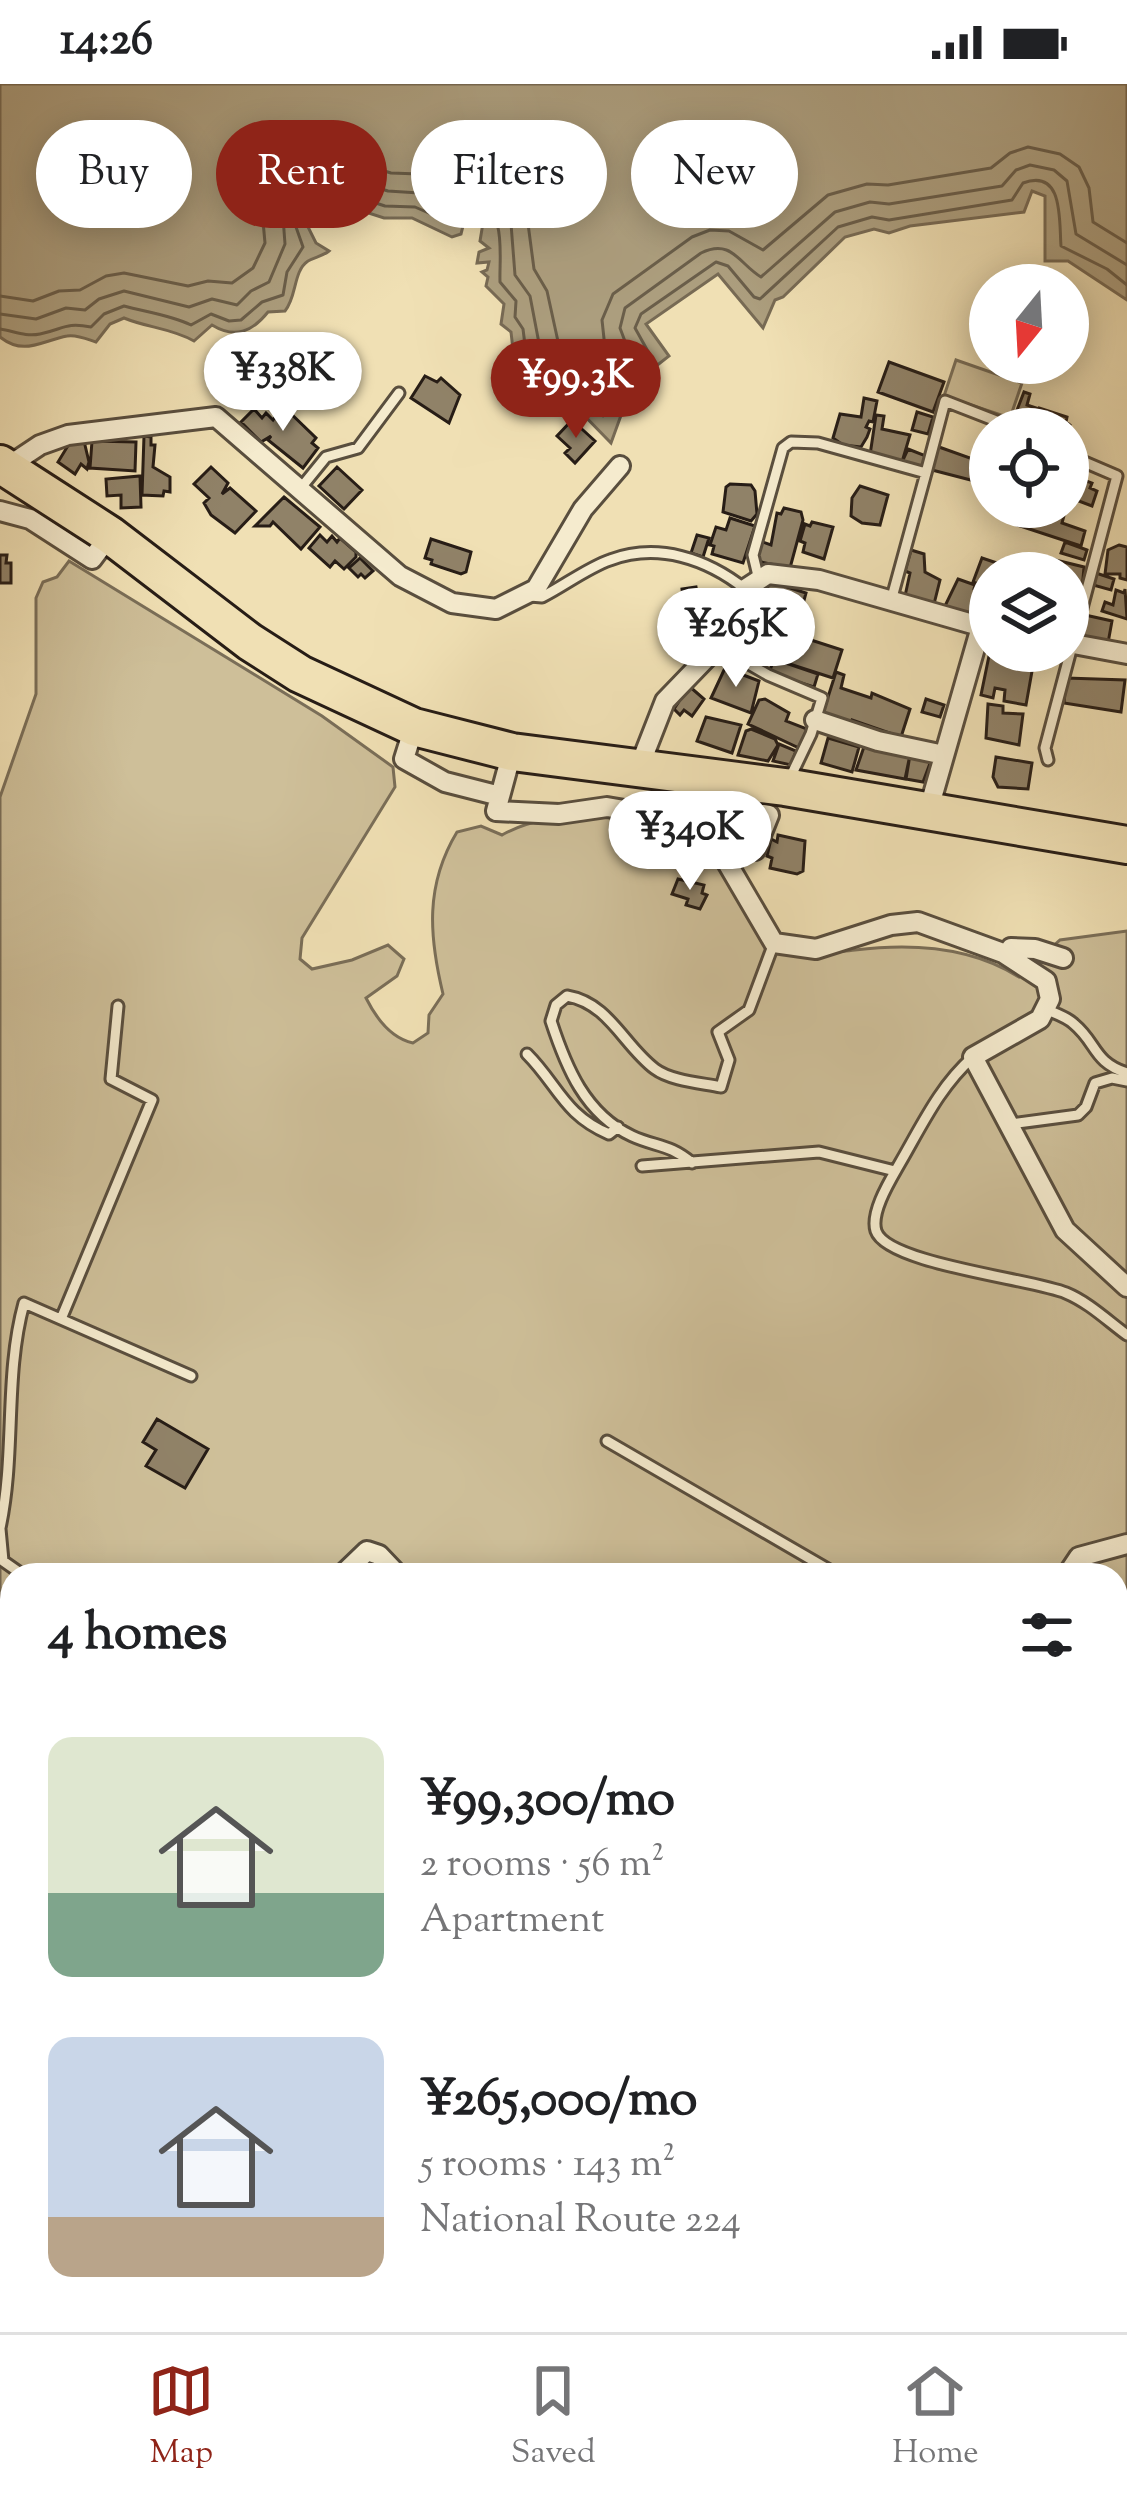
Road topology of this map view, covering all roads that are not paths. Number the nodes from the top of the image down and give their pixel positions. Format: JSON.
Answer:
{"nodes":[{"id":1,"x":399,"y":393,"type":"dead end"},
{"id":2,"x":969,"y":411,"type":"edge"},
{"id":3,"x":1089,"y":464,"type":"edge"},
{"id":4,"x":620,"y":466,"type":"dead end"},
{"id":5,"x":6,"y":473,"type":"edge"},
{"id":6,"x":926,"y":473,"type":"junction"},
{"id":7,"x":299,"y":489,"type":"junction"},
{"id":8,"x":0,"y":511,"type":"edge"},
{"id":9,"x":110,"y":535,"type":"junction"},
{"id":10,"x":1089,"y":577,"type":"edge"},
{"id":11,"x":752,"y":584,"type":"junction"},
{"id":12,"x":523,"y":595,"type":"junction"},
{"id":13,"x":890,"y":601,"type":"junction"},
{"id":14,"x":969,"y":623,"type":"edge"},
{"id":15,"x":718,"y":646,"type":"junction"},
{"id":16,"x":1089,"y":647,"type":"edge"},
{"id":17,"x":1127,"y":654,"type":"edge"},
{"id":18,"x":971,"y":672,"type":"edge"},
{"id":19,"x":1063,"y":672,"type":"edge"},
{"id":20,"x":815,"y":720,"type":"junction"},
{"id":21,"x":414,"y":727,"type":"junction"},
{"id":22,"x":512,"y":752,"type":"junction"},
{"id":23,"x":944,"y":755,"type":"junction"},
{"id":24,"x":1048,"y":760,"type":"dead end"},
{"id":25,"x":638,"y":770,"type":"junction"},
{"id":26,"x":732,"y":780,"type":"junction"},
{"id":27,"x":785,"y":787,"type":"junction"},
{"id":28,"x":500,"y":796,"type":"junction"},
{"id":29,"x":928,"y":812,"type":"junction"},
{"id":30,"x":1127,"y":845,"type":"edge"},
{"id":31,"x":755,"y":850,"type":"dead end"},
{"id":32,"x":774,"y":943,"type":"junction"},
{"id":33,"x":1006,"y":956,"type":"junction"},
{"id":34,"x":1063,"y":958,"type":"dead end"},
{"id":35,"x":118,"y":1006,"type":"dead end"},
{"id":36,"x":1045,"y":1009,"type":"junction"},
{"id":37,"x":526,"y":1054,"type":"dead end"},
{"id":38,"x":973,"y":1057,"type":"junction"},
{"id":39,"x":1127,"y":1077,"type":"edge"},
{"id":40,"x":1009,"y":1124,"type":"junction"},
{"id":41,"x":618,"y":1127,"type":"junction"},
{"id":42,"x":692,"y":1163,"type":"junction"},
{"id":43,"x":642,"y":1166,"type":"dead end"},
{"id":44,"x":895,"y":1171,"type":"junction"},
{"id":45,"x":1127,"y":1287,"type":"edge"},
{"id":46,"x":61,"y":1319,"type":"junction"},
{"id":47,"x":1127,"y":1335,"type":"edge"},
{"id":48,"x":191,"y":1376,"type":"dead end"},
{"id":49,"x":607,"y":1441,"type":"dead end"},
{"id":50,"x":0,"y":1528,"type":"edge"},
{"id":51,"x":1127,"y":1544,"type":"edge"},
{"id":52,"x":6,"y":1563,"type":"edge"},
{"id":53,"x":354,"y":1563,"type":"edge"},
{"id":54,"x":386,"y":1563,"type":"edge"},
{"id":55,"x":817,"y":1563,"type":"edge"},
{"id":56,"x":1074,"y":1563,"type":"edge"}],
"edges":[{"from":1,"to":7,"type":"lane"},
{"from":2,"to":6,"type":"lane"},
{"from":3,"to":10,"type":"lane"},
{"from":4,"to":12,"type":"street"},
{"from":5,"to":7,"type":"street"},
{"from":5,"to":9,"type":"highway"},
{"from":6,"to":11,"type":"lane"},
{"from":6,"to":13,"type":"lane"},
{"from":7,"to":12,"type":"street"},
{"from":8,"to":9,"type":"street"},
{"from":9,"to":21,"type":"highway"},
{"from":11,"to":12,"type":"lane"},
{"from":11,"to":13,"type":"street"},
{"from":11,"to":15,"type":"street"},
{"from":13,"to":14,"type":"street"},
{"from":15,"to":20,"type":"lane"},
{"from":15,"to":25,"type":"street"},
{"from":16,"to":17,"type":"street"},
{"from":18,"to":23,"type":"street"},
{"from":19,"to":24,"type":"lane"},
{"from":20,"to":23,"type":"street"},
{"from":20,"to":27,"type":"lane"},
{"from":21,"to":22,"type":"highway"},
{"from":21,"to":28,"type":"street"},
{"from":22,"to":25,"type":"highway"},
{"from":22,"to":28,"type":"street"},
{"from":23,"to":29,"type":"street"},
{"from":25,"to":26,"type":"highway"},
{"from":26,"to":27,"type":"highway"},
{"from":26,"to":31,"type":"street"},
{"from":27,"to":29,"type":"highway"},
{"from":28,"to":32,"type":"street"},
{"from":29,"to":30,"type":"highway"},
{"from":32,"to":33,"type":"street"},
{"from":32,"to":41,"type":"lane"},
{"from":33,"to":34,"type":"street"},
{"from":33,"to":36,"type":"street"},
{"from":35,"to":46,"type":"lane"},
{"from":36,"to":38,"type":"street"},
{"from":36,"to":39,"type":"lane"},
{"from":37,"to":41,"type":"lane"},
{"from":38,"to":40,"type":"street"},
{"from":38,"to":44,"type":"lane"},
{"from":39,"to":40,"type":"lane"},
{"from":40,"to":45,"type":"street"},
{"from":41,"to":42,"type":"lane"},
{"from":42,"to":43,"type":"lane"},
{"from":42,"to":44,"type":"lane"},
{"from":44,"to":47,"type":"lane"},
{"from":46,"to":48,"type":"lane"},
{"from":46,"to":50,"type":"lane"},
{"from":49,"to":55,"type":"lane"},
{"from":50,"to":52,"type":"lane"},
{"from":51,"to":56,"type":"street"},
{"from":53,"to":54,"type":"street"}]}
